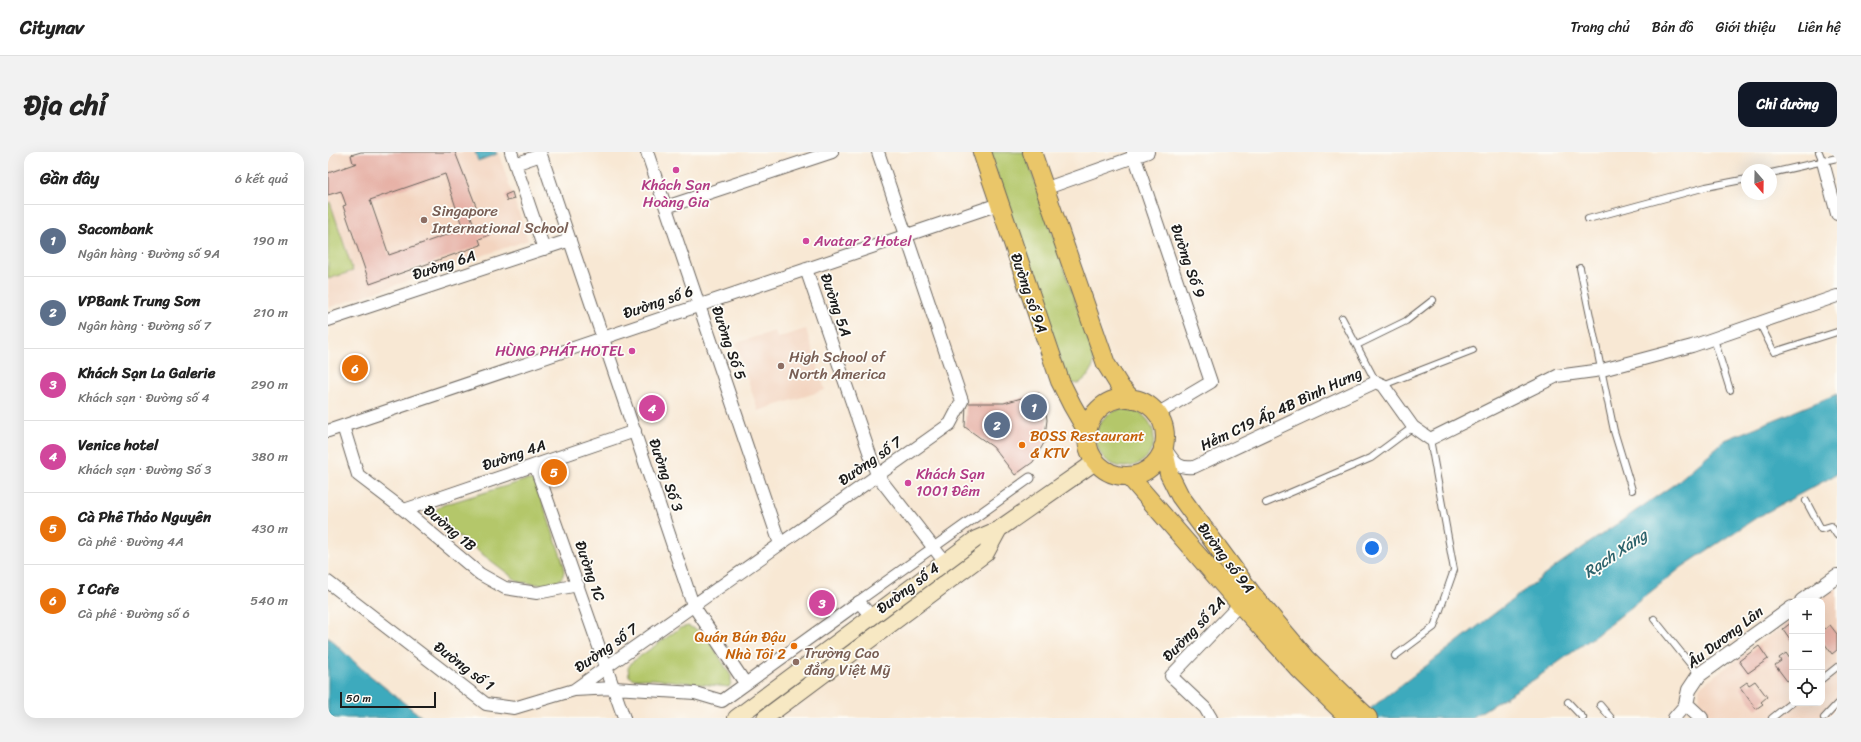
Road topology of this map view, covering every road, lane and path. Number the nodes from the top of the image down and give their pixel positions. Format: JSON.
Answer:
{"nodes":[{"id":1,"x":511,"y":152,"type":"edge"},
{"id":2,"x":647,"y":152,"type":"edge"},
{"id":3,"x":832,"y":152,"type":"edge"},
{"id":4,"x":878,"y":152,"type":"edge"},
{"id":5,"x":982,"y":152,"type":"edge"},
{"id":6,"x":1032,"y":152,"type":"edge"},
{"id":7,"x":1148,"y":152,"type":"edge"},
{"id":8,"x":541,"y":153,"type":"edge"},
{"id":9,"x":1133,"y":155,"type":"edge"},
{"id":10,"x":1821,"y":157,"type":"edge"},
{"id":11,"x":1837,"y":158,"type":"edge"},
{"id":12,"x":515,"y":164,"type":"junction"},
{"id":13,"x":1777,"y":172,"type":"edge"},
{"id":14,"x":1741,"y":180,"type":"edge"},
{"id":15,"x":1044,"y":189,"type":"junction"},
{"id":16,"x":999,"y":204,"type":"junction"},
{"id":17,"x":666,"y":207,"type":"junction"},
{"id":18,"x":1837,"y":214,"type":"edge"},
{"id":19,"x":1588,"y":219,"type":"dead end"},
{"id":20,"x":907,"y":236,"type":"junction"},
{"id":21,"x":570,"y":240,"type":"junction"},
{"id":22,"x":544,"y":248,"type":"junction"},
{"id":23,"x":1580,"y":268,"type":"dead end"},
{"id":24,"x":806,"y":269,"type":"junction"},
{"id":25,"x":1837,"y":296,"type":"edge"},
{"id":26,"x":1433,"y":300,"type":"dead end"},
{"id":27,"x":699,"y":305,"type":"junction"},
{"id":28,"x":1342,"y":318,"type":"dead end"},
{"id":29,"x":328,"y":320,"type":"edge"},
{"id":30,"x":1760,"y":324,"type":"junction"},
{"id":31,"x":1837,"y":332,"type":"edge"},
{"id":32,"x":603,"y":338,"type":"junction"},
{"id":33,"x":1714,"y":339,"type":"junction"},
{"id":34,"x":1357,"y":346,"type":"junction"},
{"id":35,"x":1473,"y":350,"type":"dead end"},
{"id":36,"x":1602,"y":370,"type":"junction"},
{"id":37,"x":1379,"y":384,"type":"junction"},
{"id":38,"x":1730,"y":390,"type":"dead end"},
{"id":39,"x":1132,"y":399,"type":"junction"},
{"id":40,"x":1157,"y":414,"type":"junction"},
{"id":41,"x":343,"y":426,"type":"junction"},
{"id":42,"x":1413,"y":428,"type":"junction"},
{"id":43,"x":1087,"y":430,"type":"junction"},
{"id":44,"x":328,"y":431,"type":"edge"},
{"id":45,"x":634,"y":431,"type":"junction"},
{"id":46,"x":1430,"y":439,"type":"junction"},
{"id":47,"x":1163,"y":447,"type":"junction"},
{"id":48,"x":1095,"y":462,"type":"junction"},
{"id":49,"x":535,"y":465,"type":"junction"},
{"id":50,"x":877,"y":475,"type":"junction"},
{"id":51,"x":1129,"y":476,"type":"junction"},
{"id":52,"x":1030,"y":478,"type":"dead end"},
{"id":53,"x":1632,"y":490,"type":"dead end"},
{"id":54,"x":1806,"y":501,"type":"dead end"},
{"id":55,"x":1266,"y":503,"type":"dead end"},
{"id":56,"x":404,"y":510,"type":"junction"},
{"id":57,"x":999,"y":529,"type":"junction"},
{"id":58,"x":1837,"y":535,"type":"edge"},
{"id":59,"x":780,"y":544,"type":"junction"},
{"id":60,"x":934,"y":547,"type":"junction"},
{"id":61,"x":944,"y":561,"type":"junction"},
{"id":62,"x":1837,"y":576,"type":"edge"},
{"id":63,"x":328,"y":582,"type":"edge"},
{"id":64,"x":578,"y":585,"type":"junction"},
{"id":65,"x":1806,"y":598,"type":"edge"},
{"id":66,"x":1240,"y":604,"type":"junction"},
{"id":67,"x":693,"y":605,"type":"junction"},
{"id":68,"x":1789,"y":610,"type":"edge"},
{"id":69,"x":871,"y":616,"type":"junction"},
{"id":70,"x":1654,"y":619,"type":"dead end"},
{"id":71,"x":1395,"y":656,"type":"dead end"},
{"id":72,"x":1303,"y":663,"type":"junction"},
{"id":73,"x":606,"y":667,"type":"junction"},
{"id":74,"x":1837,"y":667,"type":"edge"},
{"id":75,"x":1699,"y":675,"type":"junction"},
{"id":76,"x":1825,"y":677,"type":"edge"},
{"id":77,"x":748,"y":681,"type":"junction"},
{"id":78,"x":614,"y":688,"type":"junction"},
{"id":79,"x":574,"y":690,"type":"junction"},
{"id":80,"x":1568,"y":702,"type":"dead end"},
{"id":81,"x":1686,"y":704,"type":"junction"},
{"id":82,"x":1789,"y":704,"type":"edge"},
{"id":83,"x":1837,"y":704,"type":"edge"},
{"id":84,"x":1600,"y":705,"type":"dead end"},
{"id":85,"x":624,"y":718,"type":"edge"},
{"id":86,"x":736,"y":718,"type":"edge"},
{"id":87,"x":765,"y":718,"type":"edge"},
{"id":88,"x":1211,"y":718,"type":"edge"},
{"id":89,"x":1349,"y":718,"type":"edge"},
{"id":90,"x":1368,"y":718,"type":"edge"},
{"id":91,"x":1583,"y":718,"type":"edge"},
{"id":92,"x":1611,"y":718,"type":"edge"},
{"id":93,"x":1674,"y":718,"type":"edge"},
{"id":94,"x":1701,"y":718,"type":"edge"},
{"id":95,"x":1772,"y":718,"type":"edge"},
{"id":96,"x":1824,"y":718,"type":"edge"}],
"edges":[{"from":1,"to":12,"type":"street"},
{"from":2,"to":17,"type":"street","name":"Đường Số 5"},
{"from":3,"to":17,"type":"street"},
{"from":4,"to":20,"type":"street","name":"Đường số 7"},
{"from":5,"to":16,"type":"main road","name":"Đường số 9A"},
{"from":6,"to":15,"type":"main road"},
{"from":7,"to":9,"type":"street"},
{"from":8,"to":12,"type":"street"},
{"from":8,"to":21,"type":"street","name":"Đường Số 3"},
{"from":9,"to":15,"type":"street"},
{"from":9,"to":40,"type":"street","name":"Đường Số 9"},
{"from":10,"to":11,"type":"lane"},
{"from":10,"to":13,"type":"lane"},
{"from":10,"to":18,"type":"street"},
{"from":12,"to":22,"type":"street"},
{"from":14,"to":19,"type":"lane"},
{"from":15,"to":39,"type":"main road"},
{"from":16,"to":20,"type":"street","name":"Đường số 6"},
{"from":16,"to":43,"type":"main road","name":"Đường số 9A"},
{"from":17,"to":27,"type":"street","name":"Đường Số 5"},
{"from":20,"to":24,"type":"street","name":"Đường số 6"},
{"from":20,"to":50,"type":"street","name":"Đường số 7"},
{"from":21,"to":22,"type":"street","name":"Đường 6A"},
{"from":21,"to":32,"type":"street","name":"Đường Số 3"},
{"from":22,"to":29,"type":"street","name":"Đường 6A"},
{"from":23,"to":36,"type":"lane"},
{"from":24,"to":27,"type":"street","name":"Đường số 6"},
{"from":24,"to":50,"type":"street","name":"Đường 5A"},
{"from":25,"to":30,"type":"street"},
{"from":26,"to":34,"type":"lane"},
{"from":27,"to":32,"type":"street","name":"Đường số 6"},
{"from":27,"to":59,"type":"street","name":"Đường Số 5"},
{"from":28,"to":34,"type":"lane"},
{"from":30,"to":31,"type":"lane"},
{"from":30,"to":33,"type":"street"},
{"from":32,"to":41,"type":"street","name":"Đường số 6"},
{"from":32,"to":45,"type":"street","name":"Đường Số 3"},
{"from":33,"to":36,"type":"street"},
{"from":33,"to":38,"type":"lane"},
{"from":34,"to":37,"type":"lane"},
{"from":35,"to":37,"type":"lane"},
{"from":36,"to":46,"type":"street"},
{"from":36,"to":53,"type":"lane"},
{"from":37,"to":42,"type":"street","name":"Hẻm C19 Ấp 4B Bình Hưng"},
{"from":37,"to":47,"type":"street","name":"Hẻm C19 Ấp 4B Bình Hưng"},
{"from":39,"to":40,"type":"main road"},
{"from":39,"to":43,"type":"main road"},
{"from":40,"to":47,"type":"main road"},
{"from":41,"to":44,"type":"street","name":"Đường số 6"},
{"from":41,"to":56,"type":"street","name":"Đường 1B"},
{"from":42,"to":46,"type":"street","name":"Hẻm C19 Ấp 4B Bình Hưng"},
{"from":42,"to":55,"type":"lane"},
{"from":43,"to":48,"type":"main road"},
{"from":45,"to":49,"type":"street","name":"Đường 4A"},
{"from":45,"to":67,"type":"street","name":"Đường Số 3"},
{"from":46,"to":71,"type":"lane"},
{"from":47,"to":51,"type":"main road"},
{"from":47,"to":72,"type":"main road","name":"Đường số 9A"},
{"from":48,"to":51,"type":"main road"},
{"from":48,"to":57,"type":"main road","name":"Đường số 4"},
{"from":49,"to":56,"type":"street","name":"Đường 4A"},
{"from":49,"to":64,"type":"street","name":"Đường 1C"},
{"from":50,"to":59,"type":"street","name":"Đường số 7"},
{"from":50,"to":60,"type":"street","name":"Đường 5A"},
{"from":51,"to":66,"type":"main road","name":"Đường số 9A"},
{"from":52,"to":60,"type":"street"},
{"from":54,"to":58,"type":"lane"},
{"from":56,"to":64,"type":"street","name":"Đường 1B"},
{"from":57,"to":61,"type":"main road","name":"Đường số 4"},
{"from":57,"to":87,"type":"main road","name":"Đường số 4"},
{"from":59,"to":67,"type":"street","name":"Đường số 7"},
{"from":60,"to":61,"type":"street","name":"Đường 5A"},
{"from":60,"to":77,"type":"street"},
{"from":61,"to":69,"type":"main road","name":"Đường số 4"},
{"from":62,"to":65,"type":"street"},
{"from":63,"to":79,"type":"street","name":"Đường số 1"},
{"from":64,"to":73,"type":"street","name":"Đường 1C"},
{"from":66,"to":72,"type":"main road","name":"Đường số 9A"},
{"from":66,"to":88,"type":"street","name":"Đường số 2A"},
{"from":67,"to":73,"type":"street","name":"Đường số 7"},
{"from":67,"to":77,"type":"street","name":"Đường Số 3"},
{"from":68,"to":75,"type":"street","name":"Âu Dương Lân"},
{"from":69,"to":77,"type":"street","name":"Đường số 4"},
{"from":69,"to":86,"type":"main road"},
{"from":70,"to":75,"type":"lane"},
{"from":72,"to":89,"type":"main road"},
{"from":72,"to":90,"type":"main road"},
{"from":73,"to":78,"type":"street","name":"Đường 1C"},
{"from":73,"to":79,"type":"street","name":"Đường số 7"},
{"from":74,"to":76,"type":"lane"},
{"from":75,"to":81,"type":"street","name":"Âu Dương Lân"},
{"from":77,"to":78,"type":"street","name":"Đường số 1"},
{"from":78,"to":79,"type":"street","name":"Đường số 1"},
{"from":78,"to":85,"type":"street","name":"Đường 1C"},
{"from":80,"to":91,"type":"lane"},
{"from":81,"to":93,"type":"street","name":"Âu Dương Lân"},
{"from":81,"to":94,"type":"street"},
{"from":82,"to":95,"type":"lane"},
{"from":83,"to":96,"type":"lane"},
{"from":84,"to":92,"type":"lane"}]}
